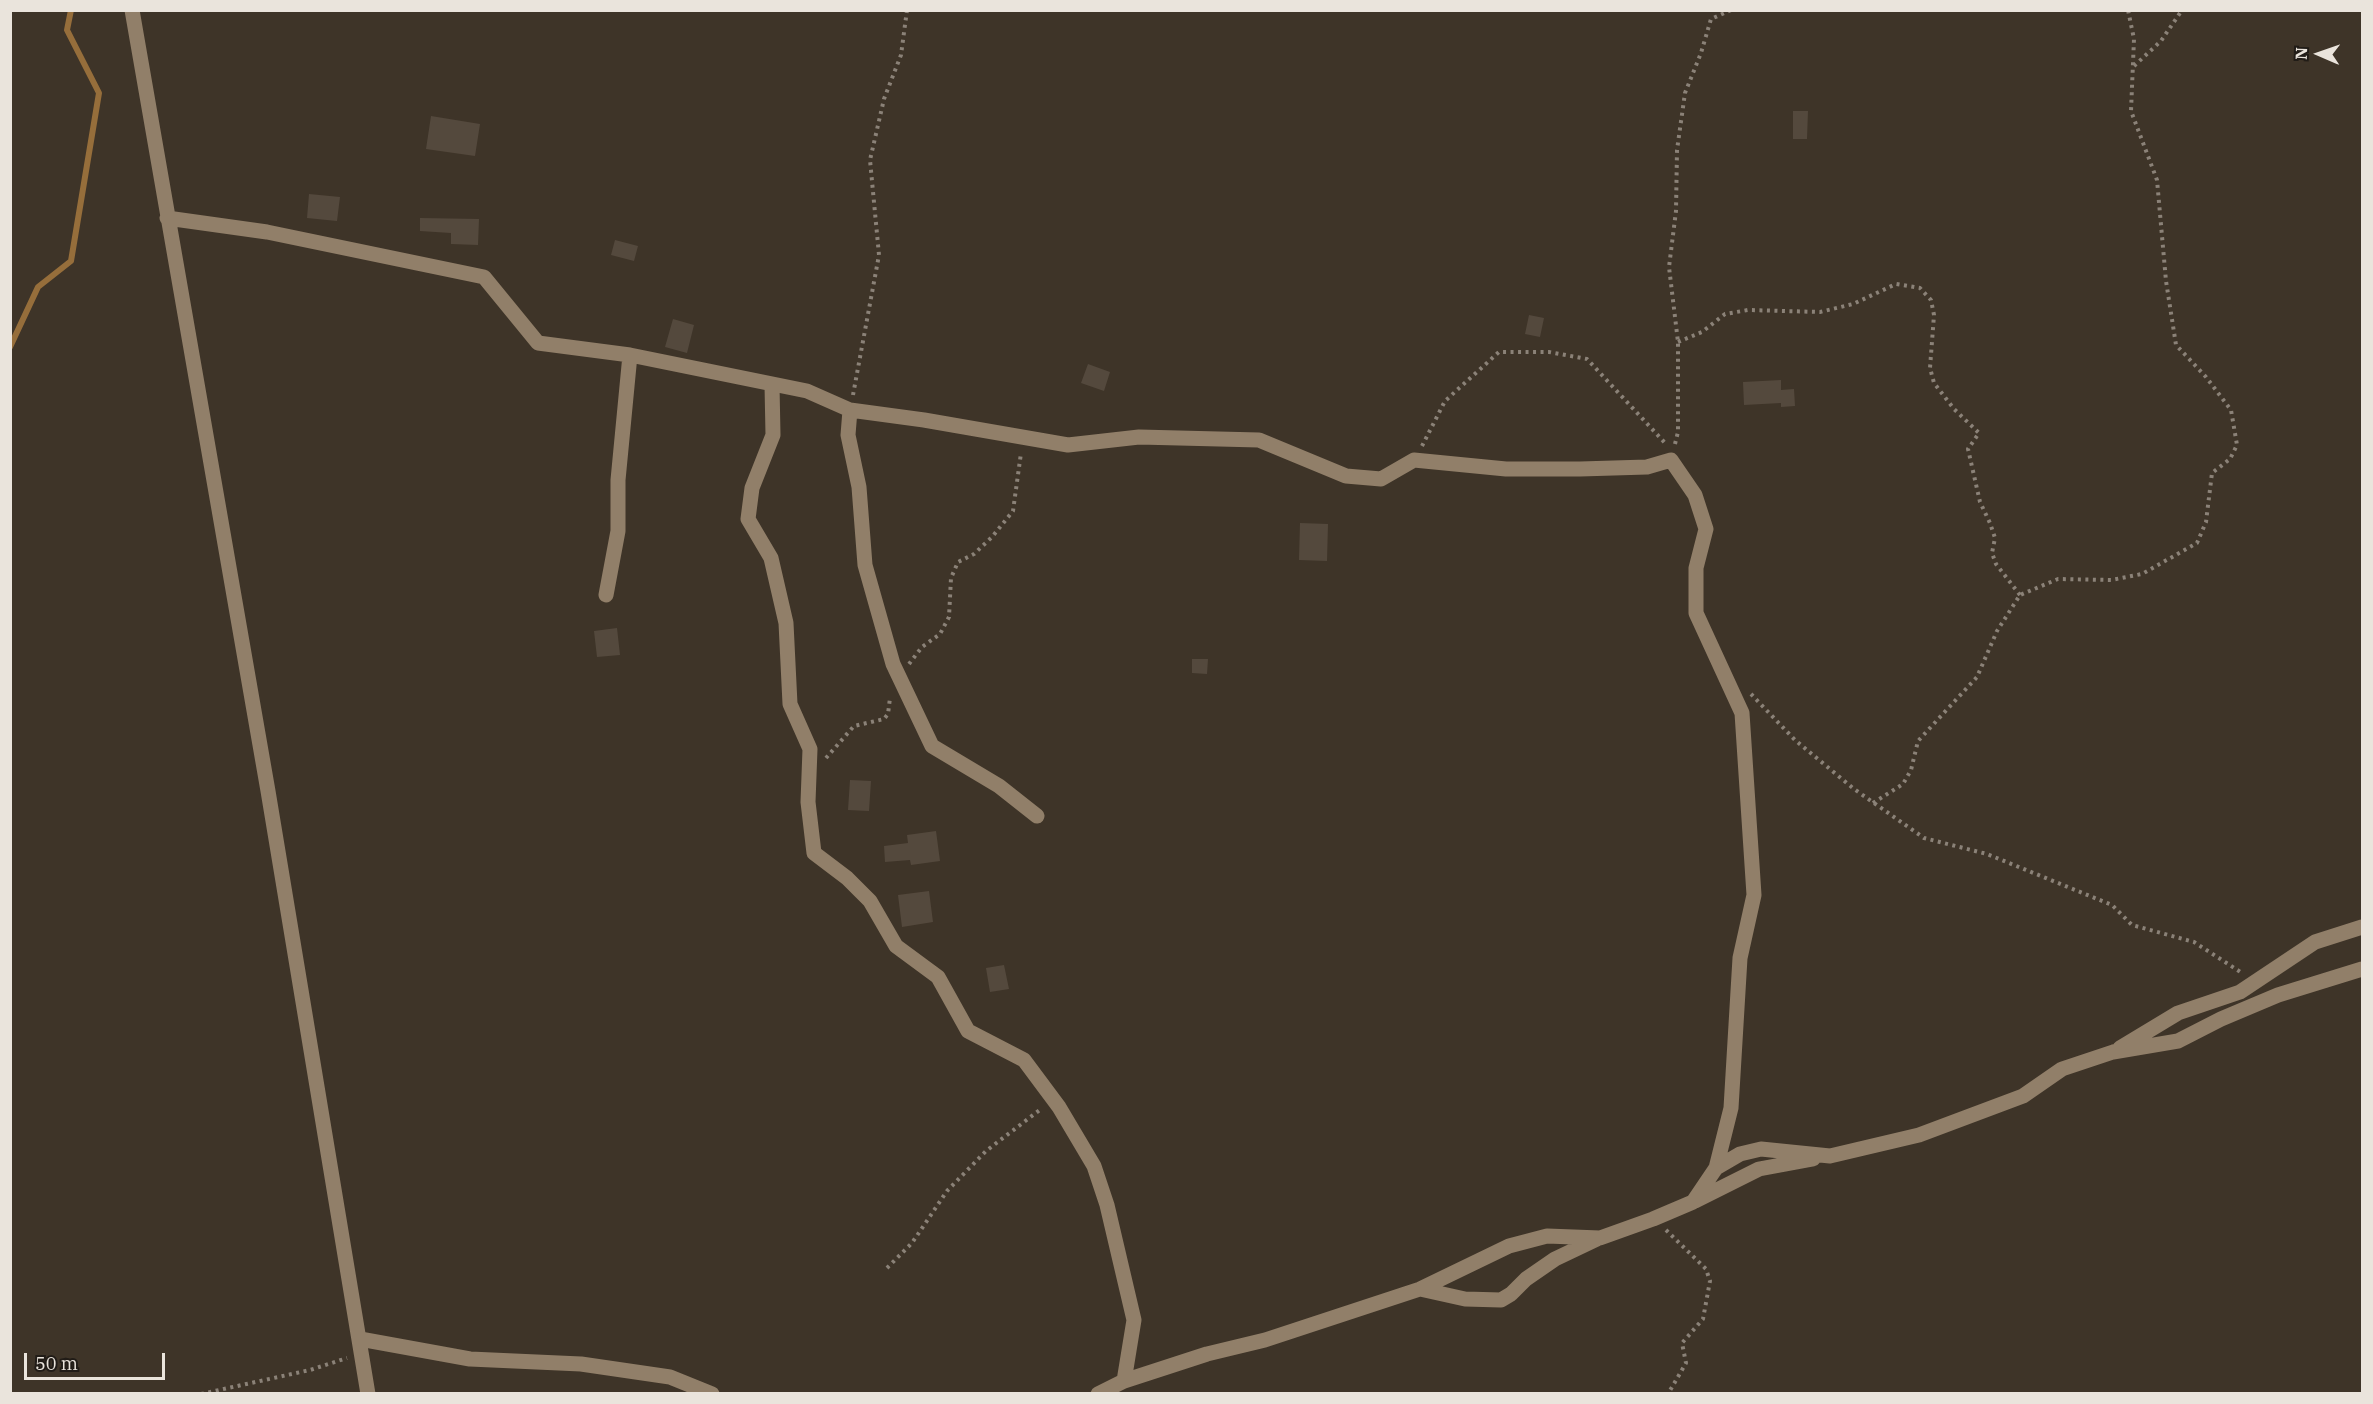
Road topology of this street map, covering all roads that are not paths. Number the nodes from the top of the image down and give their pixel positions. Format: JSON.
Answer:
{"nodes":[{"id":1,"x":132,"y":10,"type":"edge"},
{"id":2,"x":167,"y":218,"type":"junction"},
{"id":3,"x":630,"y":355,"type":"junction"},
{"id":4,"x":772,"y":385,"type":"junction"},
{"id":5,"x":850,"y":410,"type":"junction"},
{"id":6,"x":606,"y":595,"type":"dead end"},
{"id":7,"x":1037,"y":816,"type":"dead end"},
{"id":8,"x":2362,"y":927,"type":"edge"},
{"id":9,"x":2362,"y":969,"type":"edge"},
{"id":10,"x":2113,"y":1052,"type":"junction"},
{"id":11,"x":1830,"y":1155,"type":"junction"},
{"id":12,"x":1716,"y":1168,"type":"junction"},
{"id":13,"x":1694,"y":1202,"type":"junction"},
{"id":14,"x":1600,"y":1238,"type":"junction"},
{"id":15,"x":1420,"y":1289,"type":"junction"},
{"id":16,"x":361,"y":1347,"type":"junction"},
{"id":17,"x":1124,"y":1381,"type":"junction"},
{"id":18,"x":368,"y":1394,"type":"edge"},
{"id":19,"x":712,"y":1394,"type":"edge"},
{"id":20,"x":1098,"y":1394,"type":"edge"}],
"edges":[{"from":1,"to":2,"type":"street"},
{"from":2,"to":3,"type":"street"},
{"from":2,"to":16,"type":"street"},
{"from":3,"to":4,"type":"street"},
{"from":3,"to":6,"type":"street"},
{"from":4,"to":5,"type":"street"},
{"from":4,"to":17,"type":"street"},
{"from":5,"to":7,"type":"street"},
{"from":5,"to":12,"type":"street"},
{"from":8,"to":10,"type":"street"},
{"from":9,"to":10,"type":"street"},
{"from":10,"to":11,"type":"street"},
{"from":11,"to":12,"type":"street"},
{"from":11,"to":13,"type":"street"},
{"from":12,"to":13,"type":"street"},
{"from":13,"to":14,"type":"street"},
{"from":14,"to":15,"type":"street"},
{"from":14,"to":15,"type":"street"},
{"from":15,"to":17,"type":"street"},
{"from":16,"to":18,"type":"street"},
{"from":16,"to":19,"type":"street"},
{"from":17,"to":20,"type":"street"}]}
